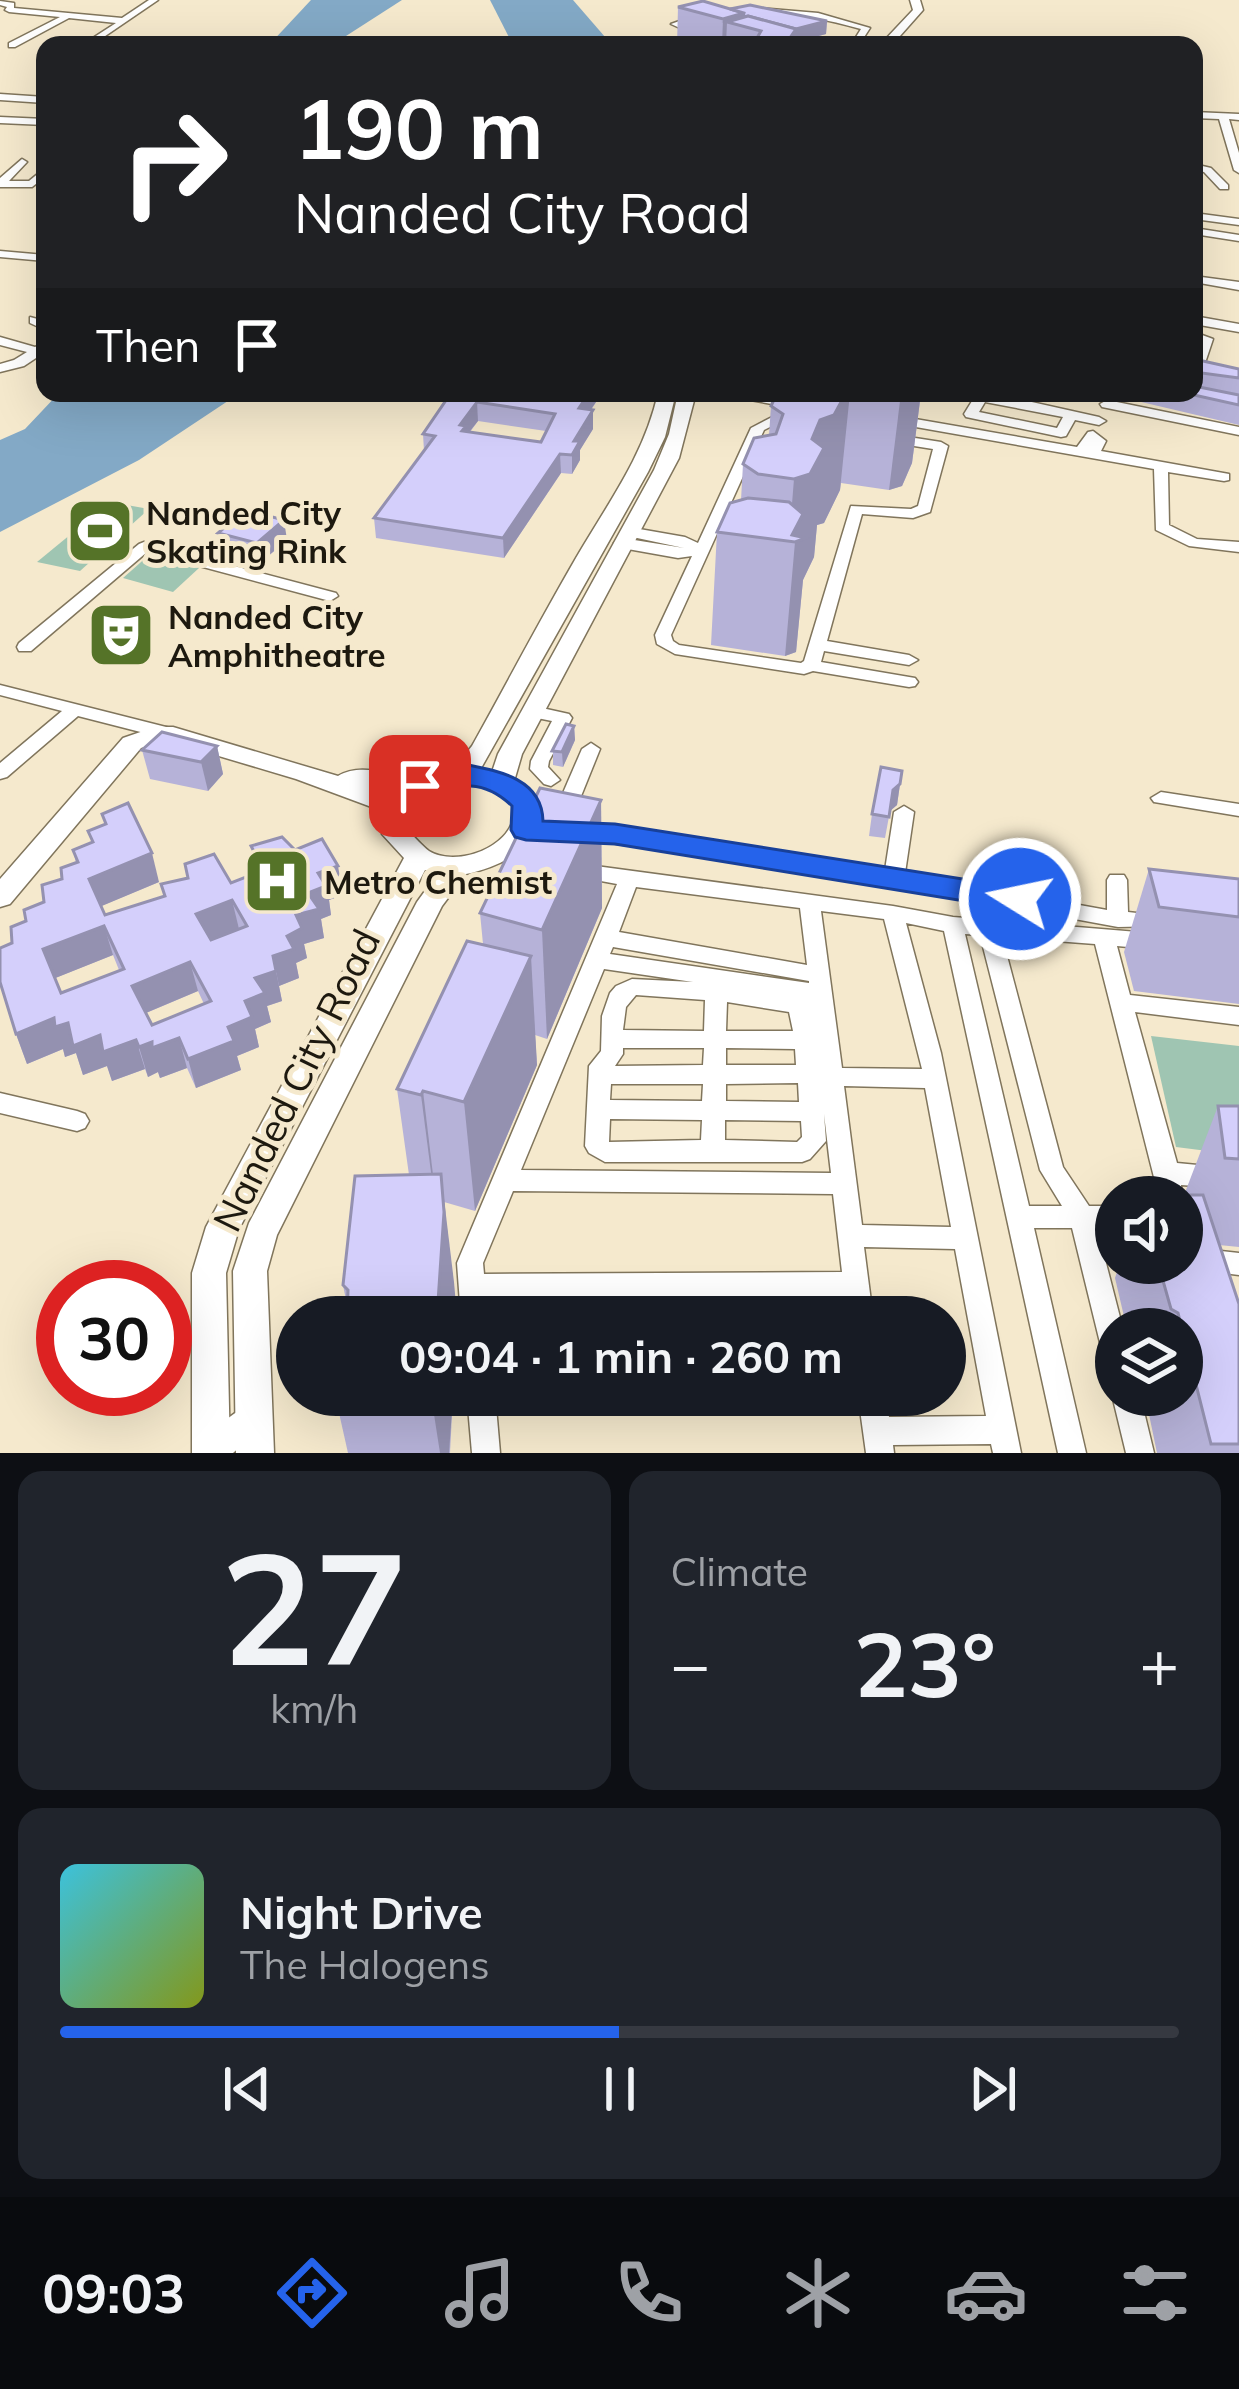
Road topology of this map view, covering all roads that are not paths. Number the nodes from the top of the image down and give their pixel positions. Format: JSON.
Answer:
{"nodes":[{"id":1,"x":27,"y":0,"type":"edge"},
{"id":2,"x":154,"y":0,"type":"edge"},
{"id":3,"x":916,"y":0,"type":"edge"},
{"id":4,"x":928,"y":0,"type":"edge"},
{"id":5,"x":6,"y":4,"type":"edge"},
{"id":6,"x":69,"y":15,"type":"junction"},
{"id":7,"x":124,"y":21,"type":"junction"},
{"id":8,"x":55,"y":22,"type":"junction"},
{"id":9,"x":78,"y":23,"type":"dead end"},
{"id":10,"x":100,"y":36,"type":"edge"},
{"id":11,"x":703,"y":36,"type":"edge"},
{"id":12,"x":858,"y":36,"type":"edge"},
{"id":13,"x":894,"y":36,"type":"edge"},
{"id":14,"x":908,"y":36,"type":"edge"},
{"id":15,"x":36,"y":41,"type":"edge"},
{"id":16,"x":0,"y":97,"type":"edge"},
{"id":17,"x":36,"y":99,"type":"edge"},
{"id":18,"x":1203,"y":115,"type":"edge"},
{"id":19,"x":1223,"y":116,"type":"junction"},
{"id":20,"x":1239,"y":117,"type":"edge"},
{"id":21,"x":0,"y":120,"type":"edge"},
{"id":22,"x":36,"y":122,"type":"edge"},
{"id":23,"x":22,"y":162,"type":"dead end"},
{"id":24,"x":1203,"y":169,"type":"edge"},
{"id":25,"x":1239,"y":170,"type":"edge"},
{"id":26,"x":36,"y":180,"type":"edge"},
{"id":27,"x":0,"y":184,"type":"edge"},
{"id":28,"x":1239,"y":189,"type":"edge"},
{"id":29,"x":1203,"y":217,"type":"edge"},
{"id":30,"x":1239,"y":223,"type":"edge"},
{"id":31,"x":1203,"y":232,"type":"edge"},
{"id":32,"x":1239,"y":238,"type":"edge"},
{"id":33,"x":0,"y":254,"type":"edge"},
{"id":34,"x":36,"y":257,"type":"edge"},
{"id":35,"x":1203,"y":280,"type":"edge"},
{"id":36,"x":1239,"y":286,"type":"edge"},
{"id":37,"x":1203,"y":321,"type":"edge"},
{"id":38,"x":1213,"y":323,"type":"junction"},
{"id":39,"x":1239,"y":328,"type":"edge"},
{"id":40,"x":1203,"y":336,"type":"edge"},
{"id":41,"x":0,"y":341,"type":"edge"},
{"id":42,"x":36,"y":348,"type":"edge"},
{"id":43,"x":36,"y":351,"type":"edge"},
{"id":44,"x":0,"y":368,"type":"edge"},
{"id":45,"x":1203,"y":369,"type":"edge"},
{"id":46,"x":1218,"y":371,"type":"edge"},
{"id":47,"x":665,"y":402,"type":"edge"},
{"id":48,"x":686,"y":402,"type":"edge"},
{"id":49,"x":785,"y":402,"type":"edge"},
{"id":50,"x":978,"y":402,"type":"edge"},
{"id":51,"x":1039,"y":402,"type":"edge"},
{"id":52,"x":1108,"y":402,"type":"edge"},
{"id":53,"x":1135,"y":402,"type":"edge"},
{"id":54,"x":814,"y":407,"type":"edge"},
{"id":55,"x":1072,"y":410,"type":"junction"},
{"id":56,"x":889,"y":418,"type":"dead end"},
{"id":57,"x":1096,"y":428,"type":"junction"},
{"id":58,"x":1239,"y":435,"type":"edge"},
{"id":59,"x":1087,"y":453,"type":"junction"},
{"id":60,"x":1161,"y":466,"type":"junction"},
{"id":61,"x":1224,"y":477,"type":"dead end"},
{"id":62,"x":625,"y":537,"type":"junction"},
{"id":63,"x":1239,"y":547,"type":"edge"},
{"id":64,"x":700,"y":550,"type":"junction"},
{"id":65,"x":330,"y":596,"type":"dead end"},
{"id":66,"x":817,"y":645,"type":"junction"},
{"id":67,"x":25,"y":647,"type":"dead end"},
{"id":68,"x":909,"y":660,"type":"dead end"},
{"id":69,"x":809,"y":665,"type":"junction"},
{"id":70,"x":898,"y":686,"type":"dead end"},
{"id":71,"x":8,"y":692,"type":"edge"},
{"id":72,"x":0,"y":707,"type":"edge"},
{"id":73,"x":74,"y":711,"type":"junction"},
{"id":74,"x":533,"y":712,"type":"junction"},
{"id":75,"x":164,"y":732,"type":"junction"},
{"id":76,"x":591,"y":749,"type":"dead end"},
{"id":77,"x":0,"y":773,"type":"edge"},
{"id":78,"x":305,"y":773,"type":"junction"},
{"id":79,"x":464,"y":774,"type":"junction"},
{"id":80,"x":551,"y":780,"type":"dead end"},
{"id":81,"x":502,"y":781,"type":"junction"},
{"id":82,"x":420,"y":786,"type":"junction"},
{"id":83,"x":1162,"y":798,"type":"dead end"},
{"id":84,"x":398,"y":808,"type":"junction"},
{"id":85,"x":1239,"y":809,"type":"edge"},
{"id":86,"x":904,"y":812,"type":"dead end"},
{"id":87,"x":526,"y":830,"type":"junction"},
{"id":88,"x":556,"y":831,"type":"junction"},
{"id":89,"x":1023,"y":850,"type":"dead end"},
{"id":90,"x":418,"y":857,"type":"junction"},
{"id":91,"x":458,"y":865,"type":"junction"},
{"id":92,"x":554,"y":870,"type":"edge"},
{"id":93,"x":894,"y":877,"type":"junction"},
{"id":94,"x":628,"y":879,"type":"junction"},
{"id":95,"x":1117,"y":880,"type":"dead end"},
{"id":96,"x":0,"y":897,"type":"edge"},
{"id":97,"x":1020,"y":899,"type":"junction"},
{"id":98,"x":810,"y":903,"type":"junction"},
{"id":99,"x":893,"y":913,"type":"junction"},
{"id":100,"x":989,"y":928,"type":"junction"},
{"id":101,"x":1111,"y":928,"type":"junction"},
{"id":102,"x":1174,"y":931,"type":"edge"},
{"id":103,"x":955,"y":933,"type":"junction"},
{"id":104,"x":601,"y":949,"type":"junction"},
{"id":105,"x":820,"y":984,"type":"junction"},
{"id":106,"x":716,"y":985,"type":"junction"},
{"id":107,"x":1121,"y":1002,"type":"junction"},
{"id":108,"x":1239,"y":1016,"type":"edge"},
{"id":109,"x":613,"y":1039,"type":"junction"},
{"id":110,"x":715,"y":1039,"type":"junction"},
{"id":111,"x":806,"y":1040,"type":"junction"},
{"id":112,"x":714,"y":1074,"type":"junction"},
{"id":113,"x":600,"y":1075,"type":"junction"},
{"id":114,"x":820,"y":1076,"type":"junction"},
{"id":115,"x":935,"y":1079,"type":"junction"},
{"id":116,"x":0,"y":1103,"type":"edge"},
{"id":117,"x":598,"y":1109,"type":"junction"},
{"id":118,"x":714,"y":1112,"type":"junction"},
{"id":119,"x":813,"y":1112,"type":"junction"},
{"id":120,"x":77,"y":1121,"type":"dead end"},
{"id":121,"x":713,"y":1150,"type":"junction"},
{"id":122,"x":1167,"y":1176,"type":"edge"},
{"id":123,"x":1239,"y":1179,"type":"edge"},
{"id":124,"x":505,"y":1180,"type":"junction"},
{"id":125,"x":1203,"y":1182,"type":"edge"},
{"id":126,"x":844,"y":1184,"type":"junction"},
{"id":127,"x":1081,"y":1215,"type":"junction"},
{"id":128,"x":1095,"y":1215,"type":"edge"},
{"id":129,"x":1017,"y":1217,"type":"junction"},
{"id":130,"x":850,"y":1236,"type":"junction"},
{"id":131,"x":965,"y":1238,"type":"junction"},
{"id":132,"x":1203,"y":1263,"type":"edge"},
{"id":133,"x":1239,"y":1264,"type":"edge"},
{"id":134,"x":855,"y":1284,"type":"junction"},
{"id":135,"x":472,"y":1286,"type":"junction"},
{"id":136,"x":473,"y":1296,"type":"edge"},
{"id":137,"x":857,"y":1296,"type":"edge"},
{"id":138,"x":1104,"y":1308,"type":"edge"},
{"id":139,"x":254,"y":1416,"type":"junction"},
{"id":140,"x":482,"y":1416,"type":"edge"},
{"id":141,"x":1131,"y":1416,"type":"edge"},
{"id":142,"x":1005,"y":1441,"type":"edge"},
{"id":143,"x":879,"y":1442,"type":"edge"},
{"id":144,"x":211,"y":1453,"type":"edge"},
{"id":145,"x":256,"y":1453,"type":"edge"},
{"id":146,"x":485,"y":1453,"type":"edge"},
{"id":147,"x":1072,"y":1453,"type":"edge"},
{"id":148,"x":1140,"y":1453,"type":"edge"}],
"edges":[{"from":1,"to":5,"type":"street"},
{"from":2,"to":7,"type":"street"},
{"from":3,"to":13,"type":"street"},
{"from":4,"to":14,"type":"street"},
{"from":5,"to":6,"type":"street"},
{"from":6,"to":7,"type":"street"},
{"from":6,"to":8,"type":"street"},
{"from":7,"to":10,"type":"street"},
{"from":8,"to":9,"type":"street"},
{"from":8,"to":15,"type":"street"},
{"from":11,"to":12,"type":"street"},
{"from":16,"to":17,"type":"street"},
{"from":18,"to":19,"type":"street"},
{"from":19,"to":20,"type":"street"},
{"from":19,"to":25,"type":"street"},
{"from":21,"to":22,"type":"street"},
{"from":23,"to":27,"type":"street"},
{"from":24,"to":28,"type":"street"},
{"from":26,"to":27,"type":"street"},
{"from":29,"to":30,"type":"street"},
{"from":31,"to":32,"type":"street"},
{"from":33,"to":34,"type":"street"},
{"from":35,"to":36,"type":"street"},
{"from":37,"to":38,"type":"street"},
{"from":38,"to":39,"type":"street"},
{"from":38,"to":40,"type":"street"},
{"from":41,"to":42,"type":"street"},
{"from":43,"to":44,"type":"street"},
{"from":45,"to":46,"type":"street"},
{"from":47,"to":79,"type":"street"},
{"from":48,"to":62,"type":"street"},
{"from":49,"to":54,"type":"street"},
{"from":50,"to":55,"type":"street"},
{"from":51,"to":55,"type":"street"},
{"from":52,"to":57,"type":"street"},
{"from":53,"to":58,"type":"street"},
{"from":55,"to":57,"type":"street"},
{"from":56,"to":59,"type":"street"},
{"from":57,"to":59,"type":"street"},
{"from":59,"to":60,"type":"street"},
{"from":60,"to":61,"type":"street"},
{"from":60,"to":63,"type":"street"},
{"from":62,"to":64,"type":"street"},
{"from":62,"to":74,"type":"street"},
{"from":64,"to":66,"type":"street"},
{"from":64,"to":69,"type":"street"},
{"from":65,"to":67,"type":"street"},
{"from":66,"to":68,"type":"street"},
{"from":66,"to":69,"type":"street"},
{"from":69,"to":70,"type":"street"},
{"from":71,"to":72,"type":"street"},
{"from":71,"to":73,"type":"street"},
{"from":73,"to":75,"type":"street"},
{"from":73,"to":77,"type":"street"},
{"from":74,"to":80,"type":"street"},
{"from":74,"to":81,"type":"street"},
{"from":75,"to":78,"type":"street"},
{"from":75,"to":96,"type":"street"},
{"from":76,"to":88,"type":"street"},
{"from":78,"to":82,"type":"street"},
{"from":78,"to":84,"type":"street"},
{"from":79,"to":81,"type":"street"},
{"from":79,"to":82,"type":"street"},
{"from":81,"to":87,"type":"street"},
{"from":82,"to":84,"type":"street"},
{"from":83,"to":85,"type":"street"},
{"from":84,"to":90,"type":"street"},
{"from":86,"to":93,"type":"street"},
{"from":87,"to":88,"type":"street"},
{"from":87,"to":91,"type":"street"},
{"from":88,"to":93,"type":"street"},
{"from":89,"to":97,"type":"street"},
{"from":90,"to":91,"type":"street"},
{"from":90,"to":144,"type":"street","name":"Nanded City Road"},
{"from":91,"to":139,"type":"street","name":"Nanded City Road"},
{"from":92,"to":94,"type":"street"},
{"from":93,"to":97,"type":"street"},
{"from":94,"to":98,"type":"street"},
{"from":94,"to":104,"type":"street"},
{"from":95,"to":101,"type":"street"},
{"from":97,"to":101,"type":"street"},
{"from":98,"to":99,"type":"street"},
{"from":98,"to":105,"type":"street"},
{"from":99,"to":103,"type":"street"},
{"from":99,"to":115,"type":"street"},
{"from":100,"to":101,"type":"street"},
{"from":100,"to":103,"type":"street"},
{"from":100,"to":127,"type":"street"},
{"from":101,"to":102,"type":"street"},
{"from":101,"to":107,"type":"street"},
{"from":103,"to":129,"type":"street"},
{"from":104,"to":105,"type":"street"},
{"from":104,"to":106,"type":"street"},
{"from":104,"to":124,"type":"street"},
{"from":105,"to":106,"type":"street"},
{"from":105,"to":114,"type":"street"},
{"from":106,"to":109,"type":"street"},
{"from":106,"to":110,"type":"street"},
{"from":106,"to":111,"type":"street"},
{"from":107,"to":108,"type":"street"},
{"from":107,"to":122,"type":"street"},
{"from":109,"to":110,"type":"street"},
{"from":109,"to":113,"type":"street"},
{"from":110,"to":111,"type":"street"},
{"from":110,"to":112,"type":"street"},
{"from":111,"to":114,"type":"street"},
{"from":112,"to":113,"type":"street"},
{"from":112,"to":114,"type":"street"},
{"from":112,"to":118,"type":"street"},
{"from":113,"to":117,"type":"street"},
{"from":114,"to":115,"type":"street"},
{"from":114,"to":119,"type":"street"},
{"from":114,"to":126,"type":"street"},
{"from":115,"to":131,"type":"street"},
{"from":116,"to":120,"type":"street"},
{"from":117,"to":118,"type":"street"},
{"from":117,"to":121,"type":"street"},
{"from":118,"to":119,"type":"street"},
{"from":118,"to":121,"type":"street"},
{"from":119,"to":121,"type":"street"},
{"from":123,"to":125,"type":"street"},
{"from":124,"to":126,"type":"street"},
{"from":124,"to":135,"type":"street"},
{"from":126,"to":130,"type":"street"},
{"from":127,"to":128,"type":"street"},
{"from":127,"to":129,"type":"street"},
{"from":127,"to":138,"type":"street"},
{"from":129,"to":147,"type":"street"},
{"from":130,"to":131,"type":"street"},
{"from":130,"to":134,"type":"street"},
{"from":131,"to":142,"type":"street"},
{"from":132,"to":133,"type":"street"},
{"from":134,"to":135,"type":"street"},
{"from":134,"to":137,"type":"street"},
{"from":135,"to":136,"type":"street"},
{"from":139,"to":144,"type":"street","name":"Nanded City Road"},
{"from":139,"to":145,"type":"street","name":"Nanded City Road"},
{"from":140,"to":146,"type":"street"},
{"from":141,"to":148,"type":"street"},
{"from":142,"to":143,"type":"street"}]}
